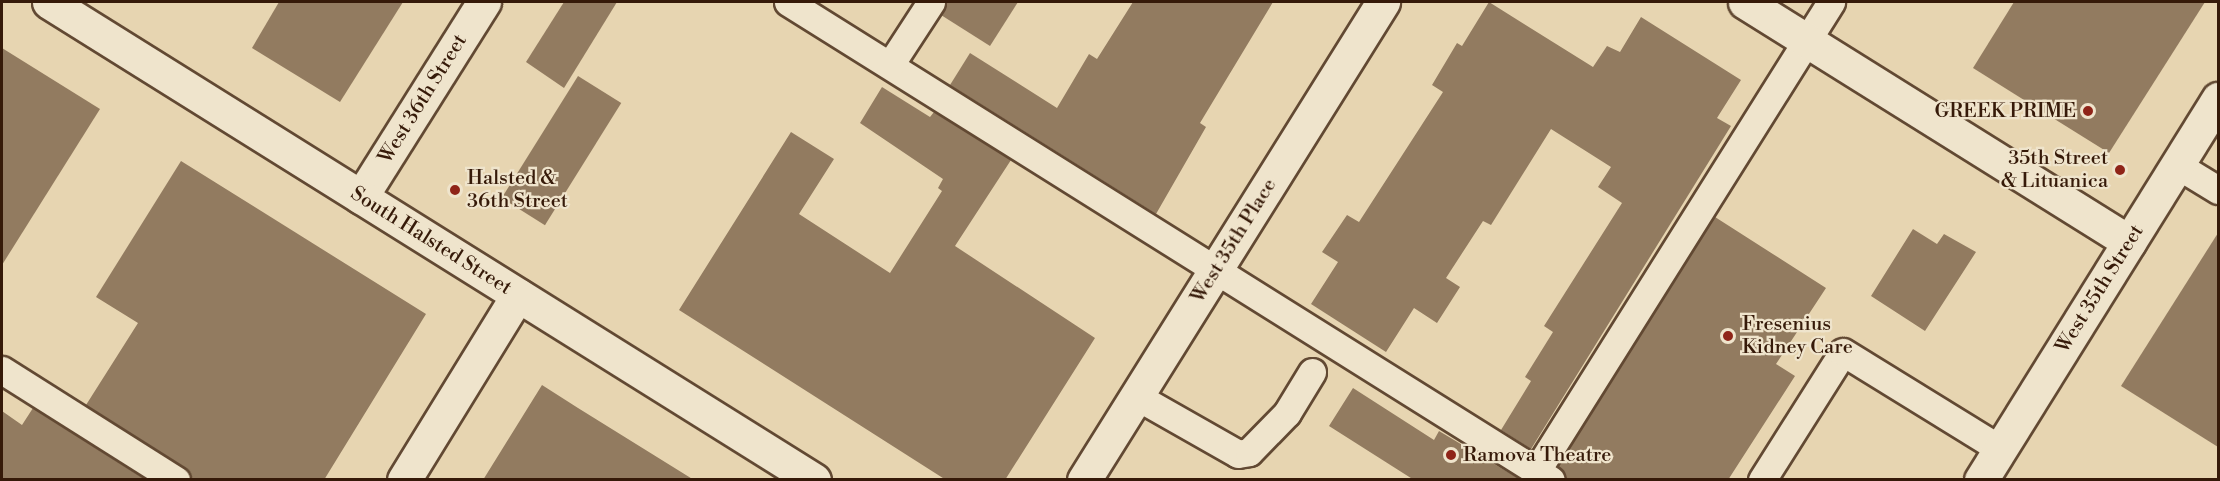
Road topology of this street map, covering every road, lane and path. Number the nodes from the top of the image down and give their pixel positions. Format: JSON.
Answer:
{"nodes":[{"id":1,"x":48,"y":2,"type":"edge"},
{"id":2,"x":484,"y":2,"type":"edge"},
{"id":3,"x":788,"y":2,"type":"edge"},
{"id":4,"x":931,"y":2,"type":"edge"},
{"id":5,"x":1383,"y":2,"type":"edge"},
{"id":6,"x":1745,"y":2,"type":"edge"},
{"id":7,"x":1831,"y":2,"type":"edge"},
{"id":8,"x":1807,"y":40,"type":"junction"},
{"id":9,"x":890,"y":65,"type":"junction"},
{"id":10,"x":2218,"y":99,"type":"edge"},
{"id":11,"x":2177,"y":165,"type":"junction"},
{"id":12,"x":2218,"y":190,"type":"edge"},
{"id":13,"x":361,"y":197,"type":"junction"},
{"id":14,"x":2129,"y":242,"type":"junction"},
{"id":15,"x":1216,"y":270,"type":"junction"},
{"id":16,"x":518,"y":295,"type":"junction"},
{"id":17,"x":2,"y":370,"type":"edge"},
{"id":18,"x":1312,"y":372,"type":"dead end"},
{"id":19,"x":1136,"y":396,"type":"junction"},
{"id":20,"x":2000,"y":449,"type":"junction"},
{"id":21,"x":1544,"y":475,"type":"edge"},
{"id":22,"x":176,"y":480,"type":"edge"},
{"id":23,"x":404,"y":480,"type":"edge"},
{"id":24,"x":814,"y":480,"type":"edge"},
{"id":25,"x":1084,"y":480,"type":"edge"},
{"id":26,"x":1762,"y":480,"type":"edge"},
{"id":27,"x":1981,"y":480,"type":"edge"}],
"edges":[{"from":1,"to":13,"type":"street","name":"South Halsted Street"},
{"from":2,"to":13,"type":"street","name":"West 36th Street"},
{"from":3,"to":9,"type":"lane"},
{"from":4,"to":9,"type":"lane"},
{"from":5,"to":15,"type":"street","name":"West 35th Place"},
{"from":6,"to":8,"type":"street"},
{"from":7,"to":8,"type":"lane"},
{"from":8,"to":14,"type":"street"},
{"from":8,"to":21,"type":"lane"},
{"from":9,"to":15,"type":"lane"},
{"from":10,"to":11,"type":"street","name":"West 35th Street"},
{"from":11,"to":12,"type":"lane"},
{"from":11,"to":14,"type":"street","name":"West 35th Street"},
{"from":13,"to":16,"type":"street","name":"South Halsted Street"},
{"from":14,"to":20,"type":"street","name":"West 35th Street"},
{"from":15,"to":19,"type":"street","name":"West 35th Place"},
{"from":15,"to":21,"type":"lane"},
{"from":16,"to":23,"type":"street"},
{"from":16,"to":24,"type":"street","name":"South Halsted Street"},
{"from":17,"to":22,"type":"lane"},
{"from":18,"to":19,"type":"lane"},
{"from":19,"to":25,"type":"street","name":"West 35th Place"},
{"from":20,"to":26,"type":"lane"},
{"from":20,"to":27,"type":"street","name":"West 35th Street"}]}
